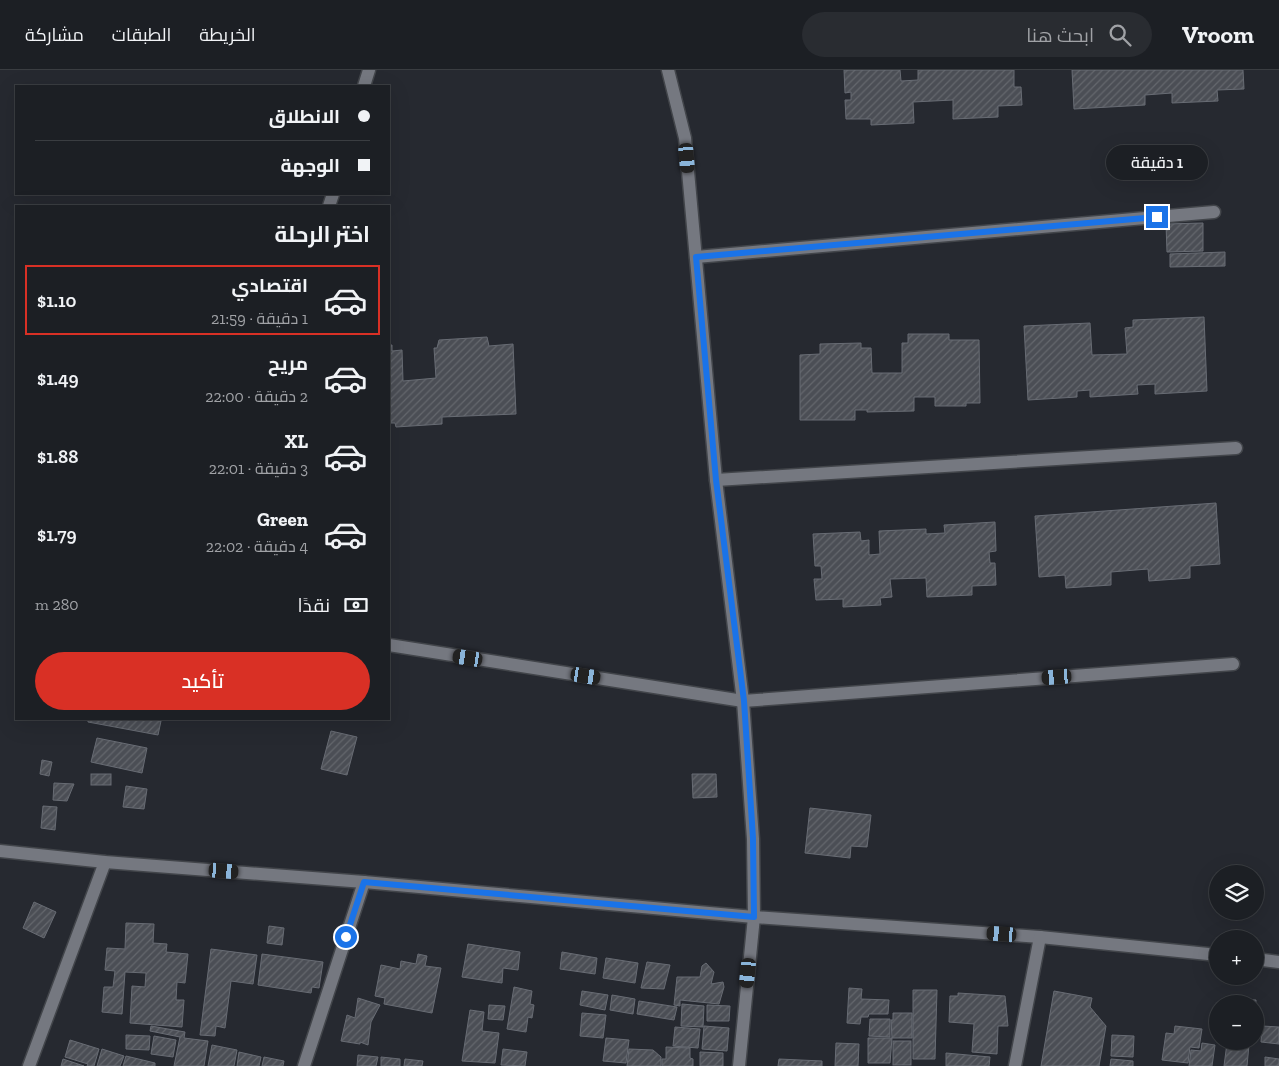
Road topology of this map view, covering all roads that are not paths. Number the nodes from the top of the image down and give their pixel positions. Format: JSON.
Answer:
{"nodes":[{"id":1,"x":369,"y":70,"type":"edge"},
{"id":2,"x":668,"y":70,"type":"edge"},
{"id":3,"x":364,"y":85,"type":"edge"},
{"id":4,"x":1214,"y":212,"type":"dead end"},
{"id":5,"x":696,"y":257,"type":"junction"},
{"id":6,"x":1236,"y":448,"type":"dead end"},
{"id":7,"x":716,"y":480,"type":"junction"},
{"id":8,"x":390,"y":645,"type":"edge"},
{"id":9,"x":1233,"y":664,"type":"dead end"},
{"id":10,"x":744,"y":701,"type":"junction"},
{"id":11,"x":0,"y":851,"type":"edge"},
{"id":12,"x":105,"y":862,"type":"junction"},
{"id":13,"x":364,"y":882,"type":"junction"},
{"id":14,"x":754,"y":917,"type":"junction"},
{"id":15,"x":1040,"y":936,"type":"junction"},
{"id":16,"x":1209,"y":954,"type":"edge"},
{"id":17,"x":1264,"y":960,"type":"edge"},
{"id":18,"x":1279,"y":962,"type":"edge"},
{"id":19,"x":29,"y":1066,"type":"edge"},
{"id":20,"x":304,"y":1066,"type":"edge"},
{"id":21,"x":739,"y":1066,"type":"edge"},
{"id":22,"x":1015,"y":1066,"type":"edge"}],
"edges":[{"from":1,"to":3,"type":"street"},
{"from":2,"to":5,"type":"street"},
{"from":4,"to":5,"type":"street"},
{"from":5,"to":7,"type":"street"},
{"from":6,"to":7,"type":"street"},
{"from":7,"to":10,"type":"street"},
{"from":8,"to":10,"type":"street"},
{"from":9,"to":10,"type":"street"},
{"from":10,"to":14,"type":"street"},
{"from":11,"to":12,"type":"street"},
{"from":12,"to":13,"type":"street"},
{"from":12,"to":19,"type":"street"},
{"from":13,"to":14,"type":"street"},
{"from":13,"to":20,"type":"street"},
{"from":14,"to":15,"type":"street"},
{"from":14,"to":21,"type":"street"},
{"from":15,"to":16,"type":"street"},
{"from":15,"to":22,"type":"street"},
{"from":17,"to":18,"type":"street"}]}
